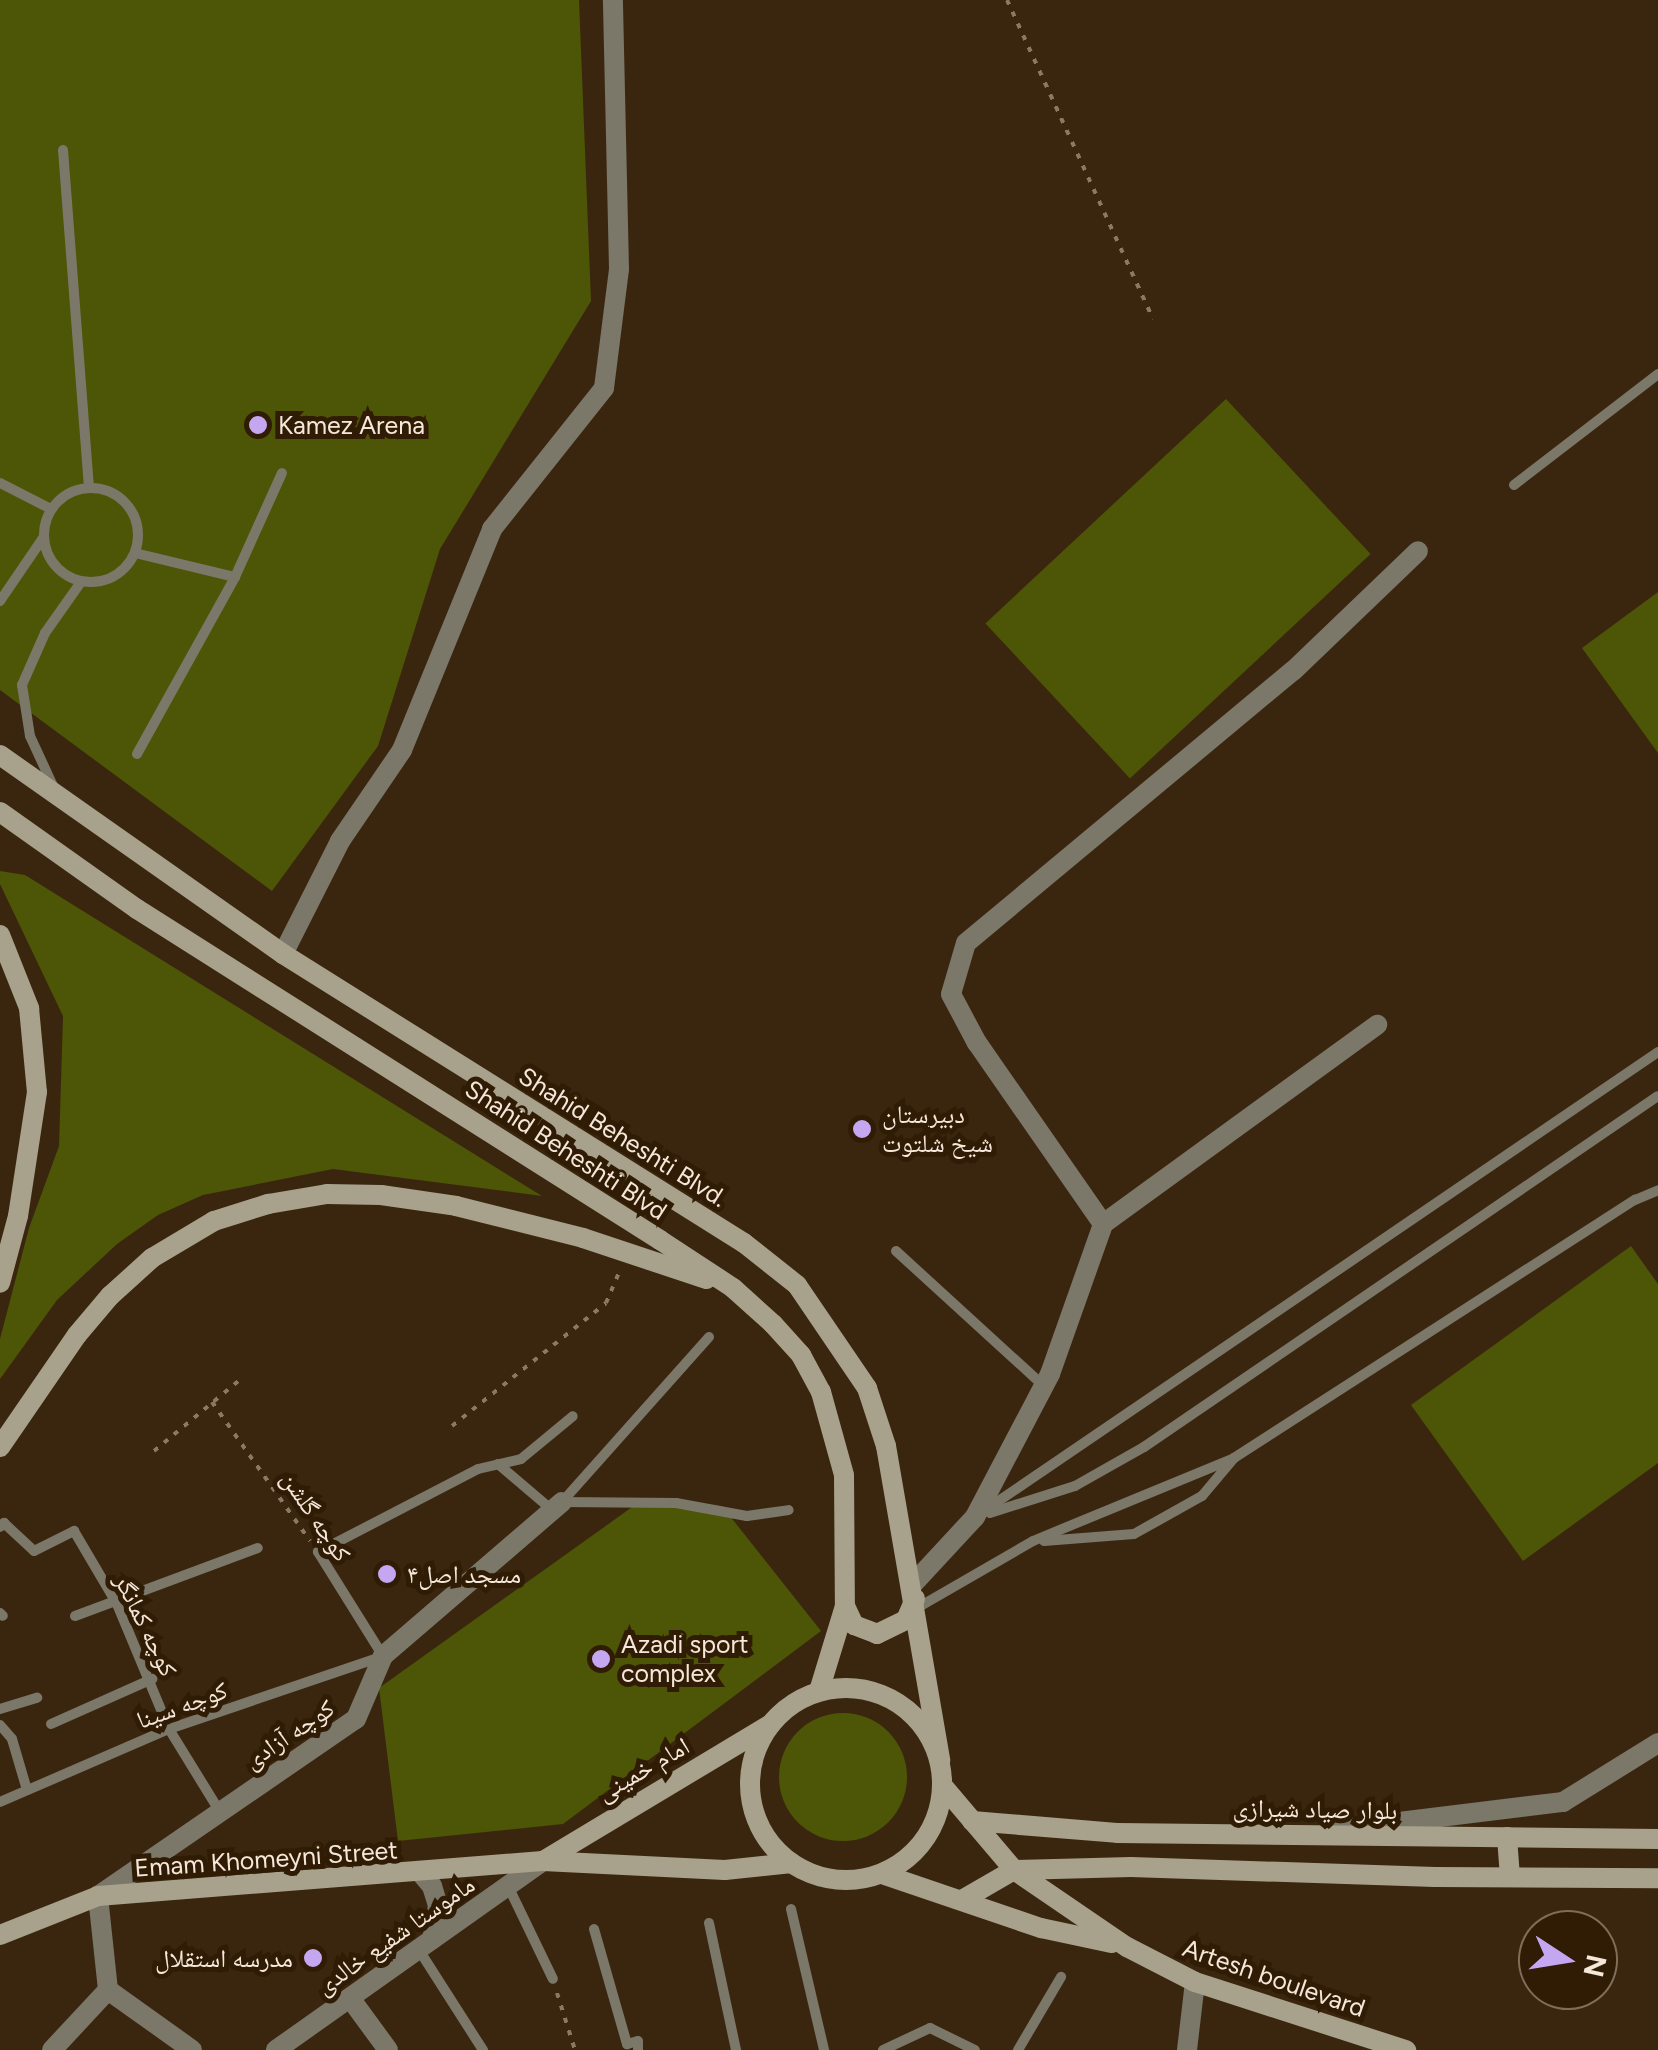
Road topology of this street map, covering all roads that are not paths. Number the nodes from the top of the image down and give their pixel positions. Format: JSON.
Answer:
{"nodes":[{"id":1,"x":613,"y":0,"type":"edge"},
{"id":2,"x":63,"y":150,"type":"dead end"},
{"id":3,"x":1658,"y":374,"type":"edge"},
{"id":4,"x":282,"y":473,"type":"dead end"},
{"id":5,"x":0,"y":483,"type":"edge"},
{"id":6,"x":1514,"y":485,"type":"dead end"},
{"id":7,"x":88,"y":487,"type":"junction"},
{"id":8,"x":50,"y":509,"type":"junction"},
{"id":9,"x":43,"y":538,"type":"junction"},
{"id":10,"x":1418,"y":551,"type":"dead end"},
{"id":11,"x":135,"y":553,"type":"junction"},
{"id":12,"x":235,"y":577,"type":"junction"},
{"id":13,"x":81,"y":582,"type":"junction"},
{"id":14,"x":0,"y":601,"type":"edge"},
{"id":15,"x":136,"y":754,"type":"dead end"},
{"id":16,"x":0,"y":755,"type":"edge"},
{"id":17,"x":59,"y":798,"type":"junction"},
{"id":18,"x":0,"y":812,"type":"edge"},
{"id":19,"x":0,"y":935,"type":"edge"},
{"id":20,"x":283,"y":954,"type":"junction"},
{"id":21,"x":1377,"y":1024,"type":"dead end"},
{"id":22,"x":1658,"y":1052,"type":"edge"},
{"id":23,"x":1658,"y":1096,"type":"edge"},
{"id":24,"x":1658,"y":1190,"type":"edge"},
{"id":25,"x":1103,"y":1224,"type":"junction"},
{"id":26,"x":896,"y":1251,"type":"dead end"},
{"id":27,"x":0,"y":1284,"type":"edge"},
{"id":28,"x":733,"y":1288,"type":"junction"},
{"id":29,"x":709,"y":1337,"type":"dead end"},
{"id":30,"x":1044,"y":1386,"type":"junction"},
{"id":31,"x":573,"y":1416,"type":"dead end"},
{"id":32,"x":0,"y":1447,"type":"edge"},
{"id":33,"x":1234,"y":1458,"type":"junction"},
{"id":34,"x":498,"y":1464,"type":"junction"},
{"id":35,"x":557,"y":1506,"type":"junction"},
{"id":36,"x":789,"y":1510,"type":"dead end"},
{"id":37,"x":975,"y":1518,"type":"junction"},
{"id":38,"x":2,"y":1525,"type":"edge"},
{"id":39,"x":1033,"y":1541,"type":"junction"},
{"id":40,"x":258,"y":1548,"type":"dead end"},
{"id":41,"x":915,"y":1597,"type":"junction"},
{"id":42,"x":118,"y":1604,"type":"junction"},
{"id":43,"x":845,"y":1606,"type":"junction"},
{"id":44,"x":76,"y":1616,"type":"dead end"},
{"id":45,"x":382,"y":1656,"type":"junction"},
{"id":46,"x":152,"y":1679,"type":"junction"},
{"id":47,"x":819,"y":1691,"type":"junction"},
{"id":48,"x":37,"y":1698,"type":"dead end"},
{"id":49,"x":0,"y":1708,"type":"edge"},
{"id":50,"x":51,"y":1724,"type":"dead end"},
{"id":51,"x":770,"y":1724,"type":"junction"},
{"id":52,"x":0,"y":1725,"type":"edge"},
{"id":53,"x":169,"y":1729,"type":"junction"},
{"id":54,"x":1658,"y":1743,"type":"edge"},
{"id":55,"x":941,"y":1766,"type":"junction"},
{"id":56,"x":27,"y":1790,"type":"junction"},
{"id":57,"x":0,"y":1802,"type":"edge"},
{"id":58,"x":1510,"y":1808,"type":"junction"},
{"id":59,"x":220,"y":1812,"type":"junction"},
{"id":60,"x":972,"y":1821,"type":"junction"},
{"id":61,"x":1305,"y":1833,"type":"junction"},
{"id":62,"x":1508,"y":1837,"type":"junction"},
{"id":63,"x":1658,"y":1840,"type":"edge"},
{"id":64,"x":542,"y":1860,"type":"junction"},
{"id":65,"x":792,"y":1864,"type":"junction"},
{"id":66,"x":1014,"y":1870,"type":"junction"},
{"id":67,"x":1305,"y":1871,"type":"junction"},
{"id":68,"x":421,"y":1873,"type":"junction"},
{"id":69,"x":882,"y":1874,"type":"junction"},
{"id":70,"x":1510,"y":1878,"type":"junction"},
{"id":71,"x":1658,"y":1878,"type":"edge"},
{"id":72,"x":508,"y":1886,"type":"junction"},
{"id":73,"x":98,"y":1896,"type":"junction"},
{"id":74,"x":962,"y":1900,"type":"junction"},
{"id":75,"x":791,"y":1909,"type":"dead end"},
{"id":76,"x":708,"y":1923,"type":"dead end"},
{"id":77,"x":594,"y":1929,"type":"dead end"},
{"id":78,"x":0,"y":1935,"type":"edge"},
{"id":79,"x":425,"y":1944,"type":"junction"},
{"id":80,"x":1127,"y":1947,"type":"junction"},
{"id":81,"x":1061,"y":1977,"type":"dead end"},
{"id":82,"x":553,"y":1979,"type":"road end"},
{"id":83,"x":1195,"y":1982,"type":"junction"},
{"id":84,"x":108,"y":1990,"type":"junction"},
{"id":85,"x":350,"y":1998,"type":"junction"},
{"id":86,"x":52,"y":2050,"type":"edge"},
{"id":87,"x":192,"y":2050,"type":"edge"},
{"id":88,"x":276,"y":2050,"type":"edge"},
{"id":89,"x":388,"y":2050,"type":"edge"},
{"id":90,"x":483,"y":2050,"type":"edge"},
{"id":91,"x":638,"y":2050,"type":"edge"},
{"id":92,"x":736,"y":2050,"type":"edge"},
{"id":93,"x":824,"y":2050,"type":"edge"},
{"id":94,"x":883,"y":2050,"type":"edge"},
{"id":95,"x":975,"y":2050,"type":"edge"},
{"id":96,"x":1018,"y":2050,"type":"edge"},
{"id":97,"x":1187,"y":2050,"type":"edge"},
{"id":98,"x":1406,"y":2050,"type":"edge"}],
"edges":[{"from":1,"to":20,"type":"street"},
{"from":2,"to":7,"type":"lane"},
{"from":3,"to":6,"type":"lane"},
{"from":4,"to":12,"type":"lane"},
{"from":5,"to":8,"type":"lane"},
{"from":7,"to":8,"type":"lane"},
{"from":7,"to":11,"type":"lane"},
{"from":8,"to":9,"type":"lane"},
{"from":9,"to":13,"type":"lane"},
{"from":9,"to":14,"type":"lane"},
{"from":10,"to":25,"type":"street"},
{"from":11,"to":12,"type":"lane"},
{"from":11,"to":13,"type":"lane"},
{"from":12,"to":15,"type":"lane"},
{"from":13,"to":17,"type":"lane"},
{"from":16,"to":17,"type":"main road","name":"Shahid Beheshti Blvd."},
{"from":17,"to":20,"type":"main road","name":"Shahid Beheshti Blvd."},
{"from":18,"to":28,"type":"main road","name":"Shahid Beheshti Blvd"},
{"from":19,"to":27,"type":"main road"},
{"from":20,"to":41,"type":"main road","name":"Shahid Beheshti Blvd."},
{"from":21,"to":25,"type":"street"},
{"from":22,"to":37,"type":"lane"},
{"from":23,"to":37,"type":"lane"},
{"from":24,"to":33,"type":"lane"},
{"from":25,"to":30,"type":"street"},
{"from":26,"to":30,"type":"lane"},
{"from":28,"to":32,"type":"main road"},
{"from":28,"to":43,"type":"main road","name":"Shahid Beheshti Blvd"},
{"from":29,"to":35,"type":"lane"},
{"from":30,"to":37,"type":"street"},
{"from":31,"to":34,"type":"lane"},
{"from":33,"to":39,"type":"lane"},
{"from":33,"to":39,"type":"lane"},
{"from":34,"to":35,"type":"lane"},
{"from":34,"to":45,"type":"lane","name":"کوچه گلشن"},
{"from":35,"to":36,"type":"lane"},
{"from":35,"to":45,"type":"street","name":"کوچه آزادی"},
{"from":37,"to":41,"type":"street"},
{"from":38,"to":42,"type":"lane","name":"کوچه کمانگر"},
{"from":39,"to":41,"type":"lane"},
{"from":40,"to":42,"type":"lane"},
{"from":41,"to":43,"type":"main road"},
{"from":41,"to":55,"type":"main road","name":"Shahid Beheshti Blvd."},
{"from":42,"to":44,"type":"lane"},
{"from":42,"to":46,"type":"lane","name":"کوچه کمانگر"},
{"from":43,"to":47,"type":"main road","name":"Shahid Beheshti Blvd"},
{"from":45,"to":53,"type":"lane","name":"کوچه سینا"},
{"from":45,"to":59,"type":"street","name":"کوچه آزادی"},
{"from":46,"to":50,"type":"lane"},
{"from":46,"to":53,"type":"lane","name":"کوچه کمانگر"},
{"from":47,"to":51,"type":"main road"},
{"from":47,"to":55,"type":"main road"},
{"from":48,"to":49,"type":"lane"},
{"from":51,"to":64,"type":"main road","name":"امام خمینی"},
{"from":51,"to":65,"type":"main road"},
{"from":52,"to":56,"type":"lane"},
{"from":53,"to":56,"type":"lane","name":"کوچه سینا"},
{"from":53,"to":59,"type":"lane","name":"کوچه کمانگر"},
{"from":54,"to":58,"type":"street"},
{"from":55,"to":60,"type":"main road"},
{"from":55,"to":69,"type":"main road"},
{"from":56,"to":57,"type":"lane","name":"کوچه سینا"},
{"from":58,"to":61,"type":"street"},
{"from":58,"to":62,"type":"street"},
{"from":59,"to":73,"type":"street","name":"کوچه آزادی"},
{"from":60,"to":61,"type":"main road","name":"بلوار صیاد شیرازی"},
{"from":60,"to":66,"type":"main road"},
{"from":61,"to":62,"type":"main road","name":"بلوار صیاد شیرازی"},
{"from":61,"to":67,"type":"main road"},
{"from":62,"to":63,"type":"main road","name":"بلوار صیاد شیرازی"},
{"from":62,"to":70,"type":"main road"},
{"from":64,"to":65,"type":"main road","name":"Emam Khomeyni Street"},
{"from":64,"to":68,"type":"main road","name":"Emam Khomeyni Street"},
{"from":64,"to":72,"type":"street","name":"ماموستا شفیع خالدی"},
{"from":65,"to":69,"type":"main road"},
{"from":66,"to":67,"type":"main road"},
{"from":66,"to":74,"type":"main road"},
{"from":66,"to":80,"type":"main road"},
{"from":67,"to":70,"type":"main road"},
{"from":68,"to":73,"type":"main road","name":"Emam Khomeyni Street"},
{"from":68,"to":79,"type":"street"},
{"from":69,"to":74,"type":"main road"},
{"from":70,"to":71,"type":"main road"},
{"from":72,"to":79,"type":"street","name":"ماموستا شفیع خالدی"},
{"from":72,"to":82,"type":"lane"},
{"from":73,"to":78,"type":"main road","name":"Emam Khomeyni Street"},
{"from":73,"to":84,"type":"street"},
{"from":74,"to":80,"type":"main road"},
{"from":75,"to":93,"type":"lane"},
{"from":76,"to":92,"type":"lane"},
{"from":77,"to":91,"type":"lane"},
{"from":79,"to":85,"type":"street","name":"ماموستا شفیع خالدی"},
{"from":79,"to":90,"type":"lane"},
{"from":80,"to":83,"type":"main road","name":"Artesh boulevard"},
{"from":81,"to":96,"type":"lane"},
{"from":83,"to":97,"type":"street"},
{"from":83,"to":98,"type":"main road","name":"Artesh boulevard"},
{"from":84,"to":86,"type":"street"},
{"from":84,"to":87,"type":"street"},
{"from":85,"to":88,"type":"street","name":"ماموستا شفیع خالدی"},
{"from":85,"to":89,"type":"street"},
{"from":94,"to":95,"type":"lane"}]}
